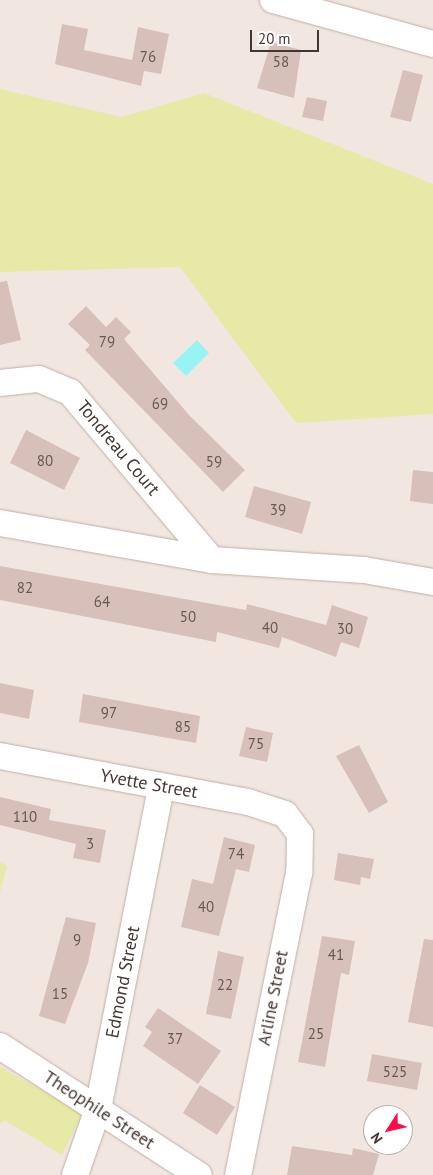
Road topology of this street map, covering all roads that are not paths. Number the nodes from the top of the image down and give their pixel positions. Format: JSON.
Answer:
{"nodes":[{"id":1,"x":273,"y":0,"type":"edge"},
{"id":2,"x":433,"y":44,"type":"edge"},
{"id":3,"x":0,"y":383,"type":"edge"},
{"id":4,"x":0,"y":523,"type":"edge"},
{"id":5,"x":212,"y":560,"type":"junction"},
{"id":6,"x":433,"y":582,"type":"edge"},
{"id":7,"x":0,"y":756,"type":"edge"},
{"id":8,"x":161,"y":787,"type":"junction"},
{"id":9,"x":294,"y":823,"type":"joint"},
{"id":10,"x":0,"y":1046,"type":"edge"},
{"id":11,"x":98,"y":1109,"type":"junction"},
{"id":12,"x":75,"y":1175,"type":"edge"},
{"id":13,"x":198,"y":1175,"type":"edge"},
{"id":14,"x":238,"y":1175,"type":"edge"}],
"edges":[{"from":1,"to":2,"type":"street"},
{"from":3,"to":5,"type":"street","name":"Tondreau Court"},
{"from":4,"to":5,"type":"street"},
{"from":5,"to":6,"type":"street"},
{"from":7,"to":8,"type":"street","name":"Yvette Street"},
{"from":8,"to":9,"type":"street","name":"Yvette Street"},
{"from":8,"to":11,"type":"street","name":"Edmond Street"},
{"from":9,"to":14,"type":"street","name":"Arline Street"},
{"from":10,"to":11,"type":"street","name":"Theophile Street"},
{"from":11,"to":12,"type":"street","name":"Edmond Street"},
{"from":11,"to":13,"type":"street","name":"Theophile Street"}]}
